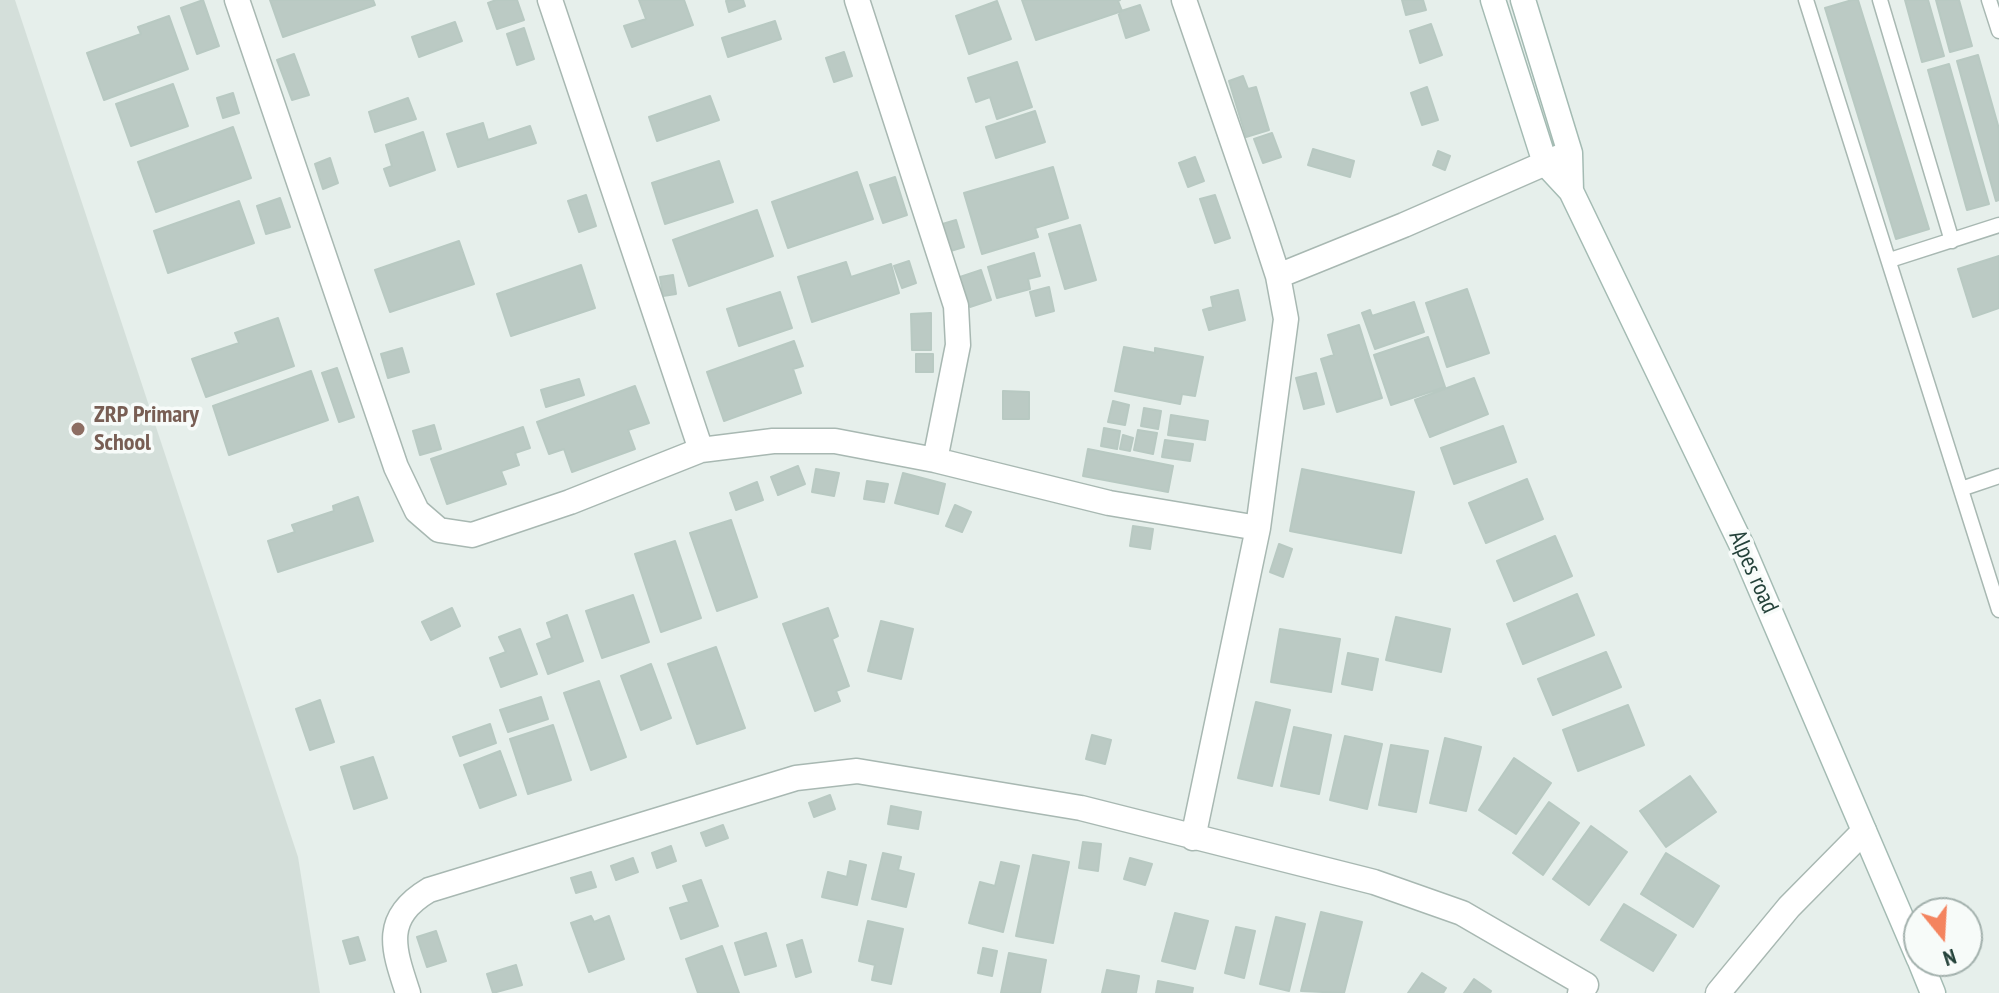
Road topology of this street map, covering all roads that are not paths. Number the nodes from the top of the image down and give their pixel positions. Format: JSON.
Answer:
{"nodes":[{"id":1,"x":237,"y":0,"type":"edge"},
{"id":2,"x":550,"y":0,"type":"edge"},
{"id":3,"x":857,"y":0,"type":"edge"},
{"id":4,"x":1184,"y":0,"type":"edge"},
{"id":5,"x":1493,"y":0,"type":"edge"},
{"id":6,"x":1523,"y":0,"type":"edge"},
{"id":7,"x":1806,"y":0,"type":"edge"},
{"id":8,"x":1880,"y":0,"type":"edge"},
{"id":9,"x":1989,"y":0,"type":"edge"},
{"id":10,"x":1999,"y":31,"type":"edge"},
{"id":11,"x":1570,"y":153,"type":"junction"},
{"id":12,"x":1545,"y":163,"type":"junction"},
{"id":13,"x":1571,"y":191,"type":"junction"},
{"id":14,"x":1999,"y":225,"type":"edge"},
{"id":15,"x":1952,"y":241,"type":"junction"},
{"id":16,"x":1890,"y":260,"type":"junction"},
{"id":17,"x":1278,"y":276,"type":"junction"},
{"id":18,"x":701,"y":450,"type":"junction"},
{"id":19,"x":935,"y":460,"type":"junction"},
{"id":20,"x":1999,"y":476,"type":"edge"},
{"id":21,"x":1961,"y":489,"type":"junction"},
{"id":22,"x":1258,"y":528,"type":"junction"},
{"id":23,"x":1999,"y":610,"type":"edge"},
{"id":24,"x":1864,"y":831,"type":"junction"},
{"id":25,"x":1193,"y":838,"type":"junction"},
{"id":26,"x":1903,"y":922,"type":"edge"},
{"id":27,"x":1590,"y":990,"type":"edge"},
{"id":28,"x":408,"y":993,"type":"edge"},
{"id":29,"x":1718,"y":993,"type":"edge"}],
"edges":[{"from":1,"to":18,"type":"street"},
{"from":2,"to":18,"type":"street"},
{"from":3,"to":19,"type":"street"},
{"from":4,"to":17,"type":"street"},
{"from":5,"to":12,"type":"street","name":"Alpes road"},
{"from":6,"to":11,"type":"street","name":"Alpes road"},
{"from":7,"to":16,"type":"lane"},
{"from":8,"to":15,"type":"lane"},
{"from":9,"to":10,"type":"lane"},
{"from":11,"to":12,"type":"street"},
{"from":11,"to":13,"type":"street","name":"Alpes road"},
{"from":12,"to":13,"type":"street","name":"Alpes road"},
{"from":12,"to":17,"type":"street"},
{"from":13,"to":24,"type":"street","name":"Alpes road"},
{"from":14,"to":15,"type":"lane"},
{"from":15,"to":16,"type":"lane"},
{"from":16,"to":21,"type":"lane"},
{"from":17,"to":22,"type":"street"},
{"from":18,"to":19,"type":"street"},
{"from":19,"to":22,"type":"street"},
{"from":20,"to":21,"type":"lane"},
{"from":21,"to":23,"type":"lane"},
{"from":22,"to":25,"type":"street"},
{"from":24,"to":26,"type":"street","name":"Alpes road"},
{"from":24,"to":29,"type":"street"},
{"from":25,"to":27,"type":"street"},
{"from":25,"to":28,"type":"street"}]}
